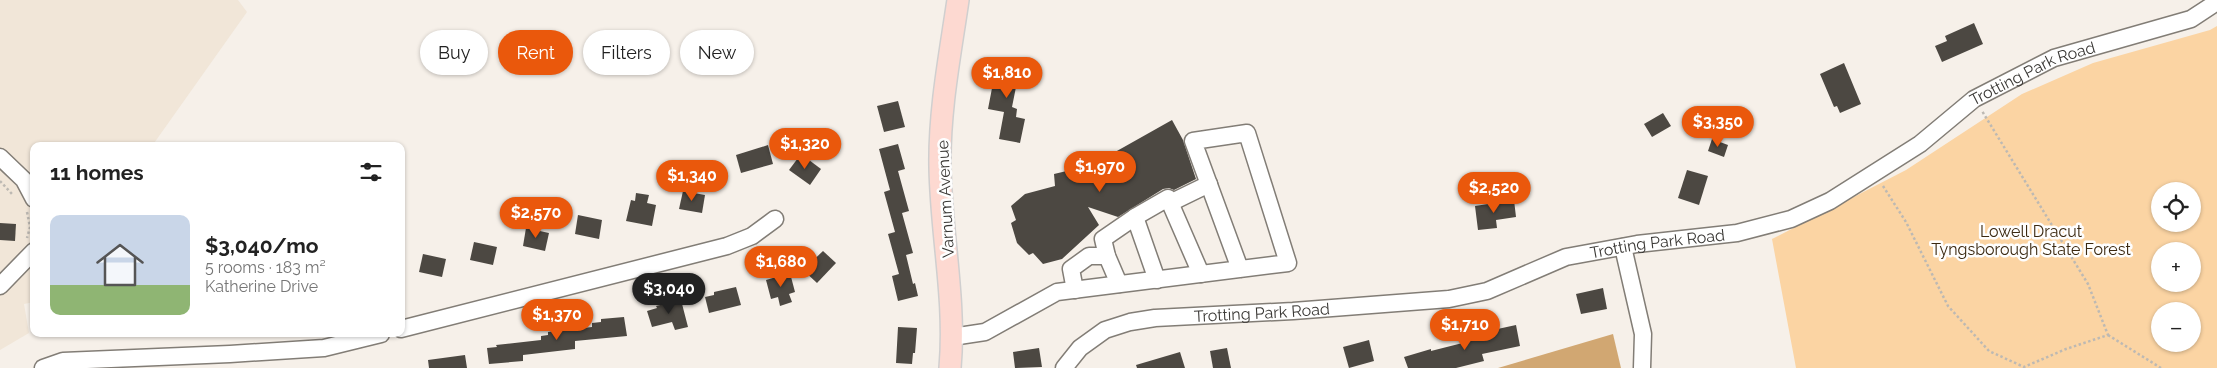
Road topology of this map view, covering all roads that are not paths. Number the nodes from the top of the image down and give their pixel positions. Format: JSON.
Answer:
{"nodes":[{"id":1,"x":958,"y":0,"type":"edge"},
{"id":2,"x":2217,"y":2,"type":"edge"},
{"id":3,"x":2195,"y":7,"type":"edge"},
{"id":4,"x":0,"y":157,"type":"edge"},
{"id":5,"x":1209,"y":184,"type":"junction"},
{"id":6,"x":1170,"y":203,"type":"junction"},
{"id":7,"x":30,"y":204,"type":"edge"},
{"id":8,"x":1135,"y":217,"type":"junction"},
{"id":9,"x":775,"y":219,"type":"dead end"},
{"id":10,"x":1623,"y":247,"type":"junction"},
{"id":11,"x":30,"y":248,"type":"edge"},
{"id":12,"x":1107,"y":256,"type":"junction"},
{"id":13,"x":1240,"y":269,"type":"junction"},
{"id":14,"x":1201,"y":274,"type":"junction"},
{"id":15,"x":1157,"y":280,"type":"junction"},
{"id":16,"x":1119,"y":284,"type":"junction"},
{"id":17,"x":0,"y":286,"type":"edge"},
{"id":18,"x":1075,"y":290,"type":"junction"},
{"id":19,"x":405,"y":328,"type":"edge"},
{"id":20,"x":369,"y":337,"type":"edge"},
{"id":21,"x":952,"y":337,"type":"junction"},
{"id":22,"x":44,"y":368,"type":"edge"},
{"id":23,"x":950,"y":368,"type":"edge"},
{"id":24,"x":1064,"y":368,"type":"edge"},
{"id":25,"x":1642,"y":368,"type":"edge"}],
"edges":[{"from":1,"to":21,"type":"main road","name":"Varnum Avenue"},
{"from":2,"to":3,"type":"street","name":"Trotting Park Road"},
{"from":3,"to":10,"type":"street","name":"Trotting Park Road"},
{"from":4,"to":7,"type":"street"},
{"from":5,"to":6,"type":"street"},
{"from":5,"to":13,"type":"street"},
{"from":5,"to":13,"type":"street"},
{"from":6,"to":8,"type":"street"},
{"from":6,"to":14,"type":"street"},
{"from":8,"to":12,"type":"street"},
{"from":8,"to":15,"type":"street"},
{"from":9,"to":19,"type":"street"},
{"from":10,"to":24,"type":"street","name":"Trotting Park Road"},
{"from":10,"to":25,"type":"street"},
{"from":11,"to":17,"type":"street"},
{"from":12,"to":16,"type":"street"},
{"from":12,"to":18,"type":"street"},
{"from":13,"to":14,"type":"street"},
{"from":14,"to":15,"type":"street"},
{"from":15,"to":16,"type":"street"},
{"from":16,"to":18,"type":"street"},
{"from":18,"to":21,"type":"street"},
{"from":20,"to":22,"type":"street"},
{"from":21,"to":23,"type":"main road","name":"Varnum Avenue"}]}
